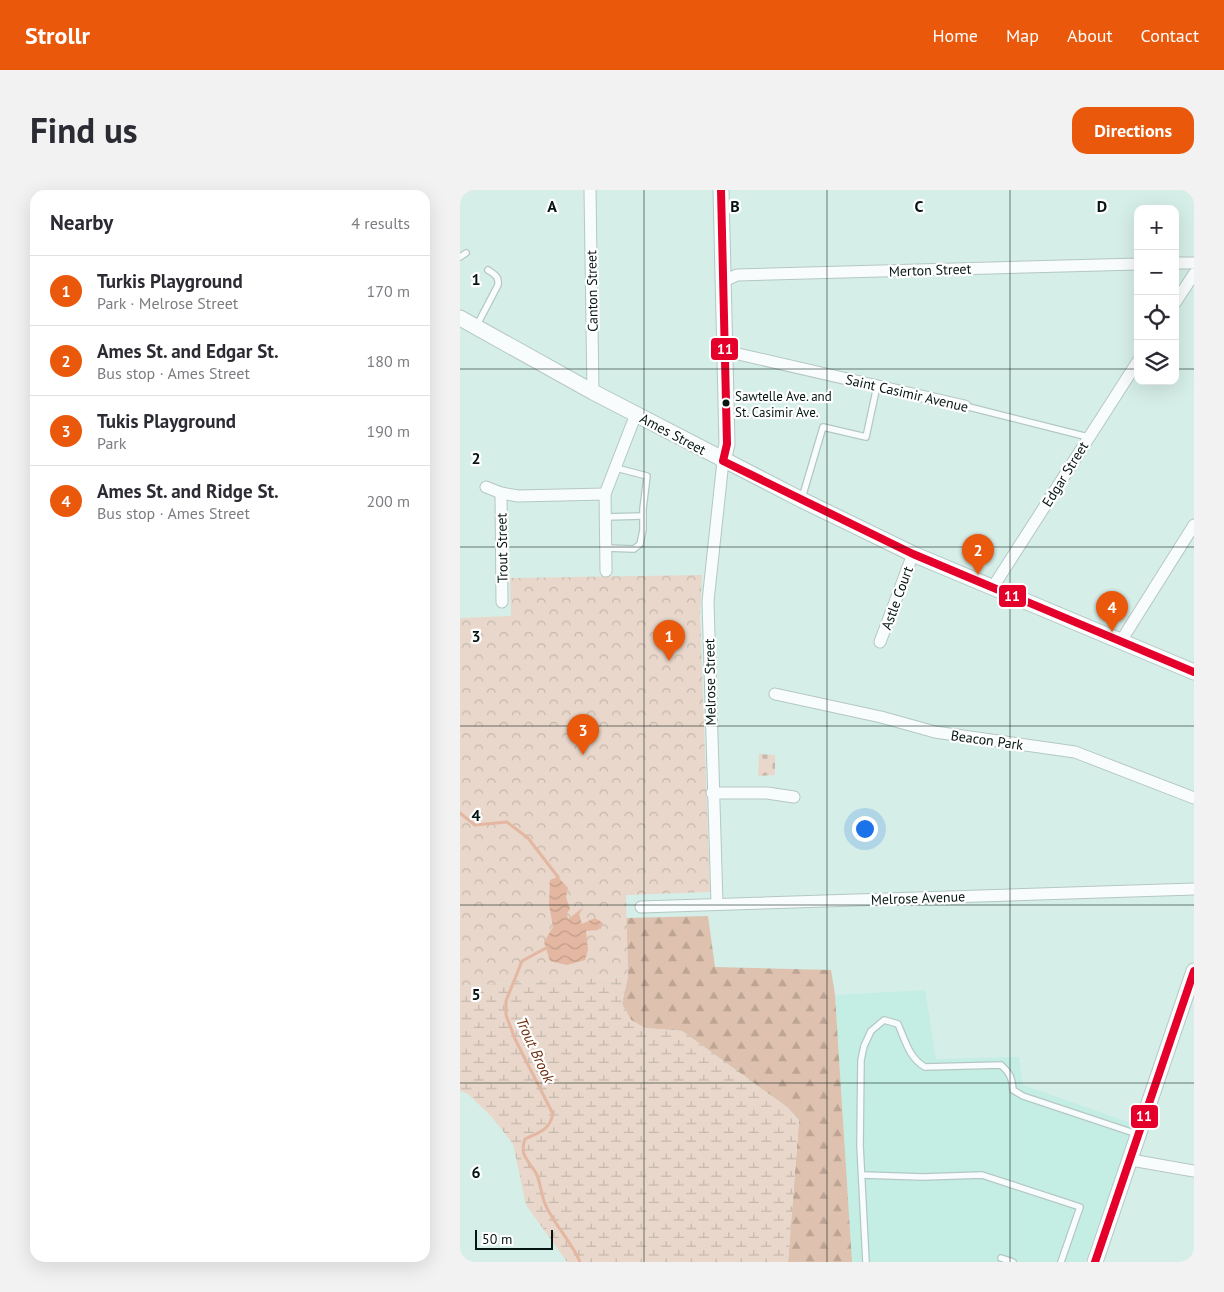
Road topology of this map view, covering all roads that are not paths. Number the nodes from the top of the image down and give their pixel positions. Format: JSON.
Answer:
{"nodes":[{"id":1,"x":590,"y":190,"type":"edge"},
{"id":2,"x":721,"y":190,"type":"edge"},
{"id":3,"x":1194,"y":263,"type":"edge"},
{"id":4,"x":1134,"y":264,"type":"edge"},
{"id":5,"x":1179,"y":264,"type":"edge"},
{"id":6,"x":488,"y":270,"type":"dead end"},
{"id":7,"x":1194,"y":274,"type":"edge"},
{"id":8,"x":724,"y":281,"type":"junction"},
{"id":9,"x":1179,"y":297,"type":"edge"},
{"id":10,"x":460,"y":318,"type":"edge"},
{"id":11,"x":476,"y":327,"type":"junction"},
{"id":12,"x":725,"y":351,"type":"junction"},
{"id":13,"x":1134,"y":367,"type":"edge"},
{"id":14,"x":877,"y":386,"type":"junction"},
{"id":15,"x":593,"y":392,"type":"junction"},
{"id":16,"x":966,"y":406,"type":"joint"},
{"id":17,"x":636,"y":414,"type":"junction"},
{"id":18,"x":1088,"y":437,"type":"junction"},
{"id":19,"x":723,"y":461,"type":"junction"},
{"id":20,"x":616,"y":468,"type":"junction"},
{"id":21,"x":486,"y":487,"type":"dead end"},
{"id":22,"x":501,"y":493,"type":"junction"},
{"id":23,"x":605,"y":494,"type":"junction"},
{"id":24,"x":802,"y":500,"type":"junction"},
{"id":25,"x":643,"y":516,"type":"junction"},
{"id":26,"x":606,"y":517,"type":"junction"},
{"id":27,"x":1194,"y":525,"type":"edge"},
{"id":28,"x":606,"y":548,"type":"junction"},
{"id":29,"x":913,"y":554,"type":"junction"},
{"id":30,"x":606,"y":571,"type":"dead end"},
{"id":31,"x":993,"y":587,"type":"junction"},
{"id":32,"x":502,"y":602,"type":"dead end"},
{"id":33,"x":1121,"y":641,"type":"junction"},
{"id":34,"x":880,"y":642,"type":"dead end"},
{"id":35,"x":1194,"y":672,"type":"edge"},
{"id":36,"x":775,"y":694,"type":"dead end"},
{"id":37,"x":712,"y":793,"type":"junction"},
{"id":38,"x":794,"y":797,"type":"dead end"},
{"id":39,"x":1194,"y":798,"type":"edge"},
{"id":40,"x":1194,"y":889,"type":"edge"},
{"id":41,"x":716,"y":904,"type":"junction"},
{"id":42,"x":641,"y":907,"type":"dead end"},
{"id":43,"x":1194,"y":971,"type":"edge"},
{"id":44,"x":1140,"y":1135,"type":"junction"},
{"id":45,"x":1131,"y":1160,"type":"junction"},
{"id":46,"x":1194,"y":1171,"type":"edge"},
{"id":47,"x":862,"y":1175,"type":"junction"},
{"id":48,"x":1001,"y":1258,"type":"dead end"},
{"id":49,"x":866,"y":1262,"type":"edge"},
{"id":50,"x":1013,"y":1262,"type":"edge"},
{"id":51,"x":1061,"y":1262,"type":"edge"},
{"id":52,"x":1096,"y":1262,"type":"edge"}],
"edges":[{"from":1,"to":15,"type":"street","name":"Canton Street"},
{"from":2,"to":8,"type":"street"},
{"from":3,"to":5,"type":"street"},
{"from":4,"to":8,"type":"street","name":"Merton Street"},
{"from":6,"to":11,"type":"lane"},
{"from":7,"to":9,"type":"street"},
{"from":8,"to":12,"type":"street"},
{"from":10,"to":11,"type":"street","name":"Ames Street"},
{"from":11,"to":15,"type":"street","name":"Ames Street"},
{"from":12,"to":14,"type":"street","name":"Saint Casimir Avenue"},
{"from":12,"to":19,"type":"street"},
{"from":13,"to":18,"type":"street","name":"Edgar Street"},
{"from":14,"to":16,"type":"street","name":"Saint Casimir Avenue"},
{"from":14,"to":24,"type":"lane"},
{"from":15,"to":17,"type":"street","name":"Ames Street"},
{"from":16,"to":18,"type":"lane","name":"Saint Casimir Avenue"},
{"from":17,"to":19,"type":"street","name":"Ames Street"},
{"from":17,"to":20,"type":"street"},
{"from":18,"to":31,"type":"street","name":"Edgar Street"},
{"from":19,"to":24,"type":"street","name":"Ames Street"},
{"from":19,"to":37,"type":"street","name":"Melrose Street"},
{"from":20,"to":23,"type":"street"},
{"from":20,"to":25,"type":"lane"},
{"from":21,"to":22,"type":"street"},
{"from":22,"to":23,"type":"street"},
{"from":22,"to":32,"type":"street","name":"Trout Street"},
{"from":23,"to":26,"type":"street"},
{"from":24,"to":29,"type":"street","name":"Ames Street"},
{"from":25,"to":26,"type":"lane"},
{"from":25,"to":28,"type":"lane"},
{"from":26,"to":28,"type":"street"},
{"from":27,"to":33,"type":"street"},
{"from":28,"to":30,"type":"street"},
{"from":29,"to":31,"type":"street","name":"Ames Street"},
{"from":29,"to":34,"type":"street","name":"Astle Court"},
{"from":31,"to":33,"type":"street","name":"Ames Street"},
{"from":33,"to":35,"type":"street","name":"Ames Street"},
{"from":36,"to":39,"type":"street","name":"Beacon Park"},
{"from":37,"to":38,"type":"street"},
{"from":37,"to":41,"type":"street","name":"Melrose Street"},
{"from":40,"to":41,"type":"street","name":"Melrose Avenue"},
{"from":41,"to":42,"type":"street","name":"Melrose Avenue"},
{"from":43,"to":44,"type":"street"},
{"from":44,"to":45,"type":"street"},
{"from":44,"to":47,"type":"lane"},
{"from":45,"to":46,"type":"street"},
{"from":45,"to":52,"type":"street"},
{"from":47,"to":49,"type":"lane"},
{"from":47,"to":51,"type":"lane"},
{"from":48,"to":50,"type":"lane"}]}
